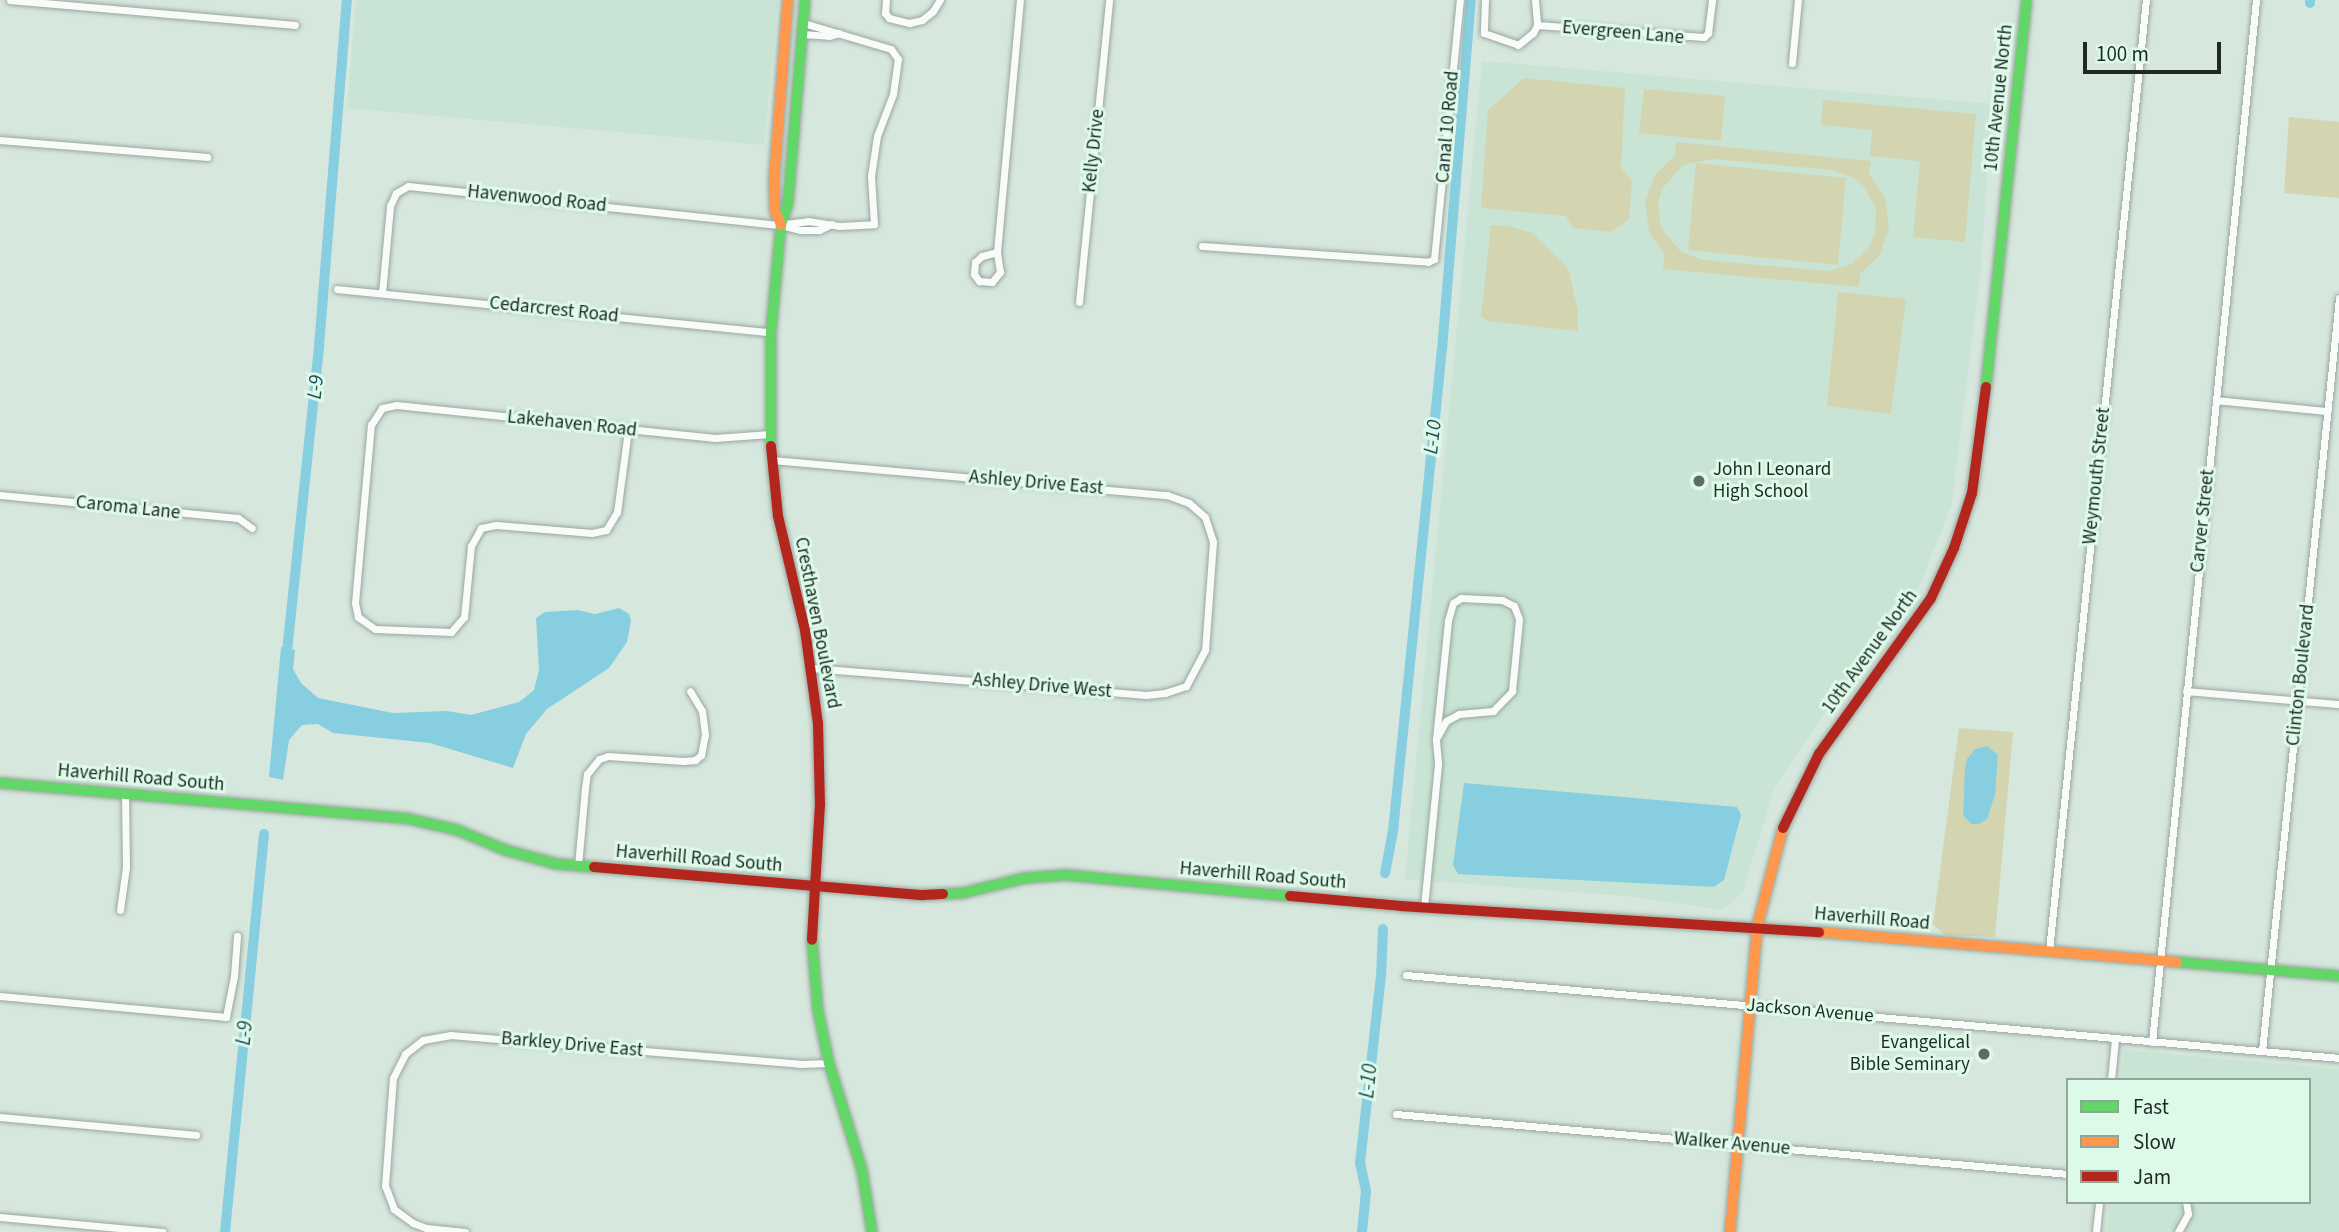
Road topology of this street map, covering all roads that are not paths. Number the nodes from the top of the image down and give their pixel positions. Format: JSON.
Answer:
{"nodes":[{"id":1,"x":10,"y":0,"type":"edge"},
{"id":2,"x":788,"y":0,"type":"edge"},
{"id":3,"x":805,"y":0,"type":"edge"},
{"id":4,"x":886,"y":0,"type":"edge"},
{"id":5,"x":940,"y":0,"type":"edge"},
{"id":6,"x":1020,"y":0,"type":"edge"},
{"id":7,"x":1109,"y":0,"type":"edge"},
{"id":8,"x":1460,"y":0,"type":"edge"},
{"id":9,"x":1485,"y":0,"type":"edge"},
{"id":10,"x":1535,"y":0,"type":"edge"},
{"id":11,"x":1712,"y":0,"type":"edge"},
{"id":12,"x":1798,"y":0,"type":"edge"},
{"id":13,"x":2027,"y":0,"type":"edge"},
{"id":14,"x":2146,"y":0,"type":"edge"},
{"id":15,"x":2256,"y":0,"type":"edge"},
{"id":16,"x":295,"y":25,"type":"dead end"},
{"id":17,"x":1537,"y":25,"type":"junction"},
{"id":18,"x":802,"y":28,"type":"junction"},
{"id":19,"x":1792,"y":63,"type":"dead end"},
{"id":20,"x":0,"y":140,"type":"edge"},
{"id":21,"x":207,"y":158,"type":"dead end"},
{"id":22,"x":781,"y":225,"type":"junction"},
{"id":23,"x":1202,"y":246,"type":"dead end"},
{"id":24,"x":997,"y":252,"type":"junction"},
{"id":25,"x":337,"y":289,"type":"dead end"},
{"id":26,"x":383,"y":293,"type":"junction"},
{"id":27,"x":2339,"y":298,"type":"edge"},
{"id":28,"x":1079,"y":302,"type":"dead end"},
{"id":29,"x":771,"y":332,"type":"junction"},
{"id":30,"x":2216,"y":400,"type":"junction"},
{"id":31,"x":2328,"y":411,"type":"junction"},
{"id":32,"x":628,"y":430,"type":"junction"},
{"id":33,"x":770,"y":434,"type":"junction"},
{"id":34,"x":772,"y":460,"type":"junction"},
{"id":35,"x":0,"y":495,"type":"edge"},
{"id":36,"x":252,"y":528,"type":"dead end"},
{"id":37,"x":1210,"y":605,"type":"joint"},
{"id":38,"x":812,"y":668,"type":"junction"},
{"id":39,"x":690,"y":691,"type":"dead end"},
{"id":40,"x":2186,"y":691,"type":"junction"},
{"id":41,"x":2298,"y":702,"type":"junction"},
{"id":42,"x":2339,"y":704,"type":"edge"},
{"id":43,"x":1436,"y":739,"type":"junction"},
{"id":44,"x":0,"y":783,"type":"edge"},
{"id":45,"x":125,"y":794,"type":"junction"},
{"id":46,"x":578,"y":866,"type":"junction"},
{"id":47,"x":814,"y":886,"type":"junction"},
{"id":48,"x":1401,"y":906,"type":"joint"},
{"id":49,"x":1424,"y":907,"type":"junction"},
{"id":50,"x":120,"y":910,"type":"dead end"},
{"id":51,"x":1757,"y":927,"type":"junction"},
{"id":52,"x":237,"y":936,"type":"dead end"},
{"id":53,"x":2049,"y":951,"type":"junction"},
{"id":54,"x":2158,"y":960,"type":"junction"},
{"id":55,"x":2270,"y":970,"type":"junction"},
{"id":56,"x":1406,"y":975,"type":"dead end"},
{"id":57,"x":2339,"y":976,"type":"edge"},
{"id":58,"x":0,"y":996,"type":"edge"},
{"id":59,"x":1748,"y":1005,"type":"junction"},
{"id":60,"x":2115,"y":1039,"type":"junction"},
{"id":61,"x":2152,"y":1042,"type":"junction"},
{"id":62,"x":2262,"y":1051,"type":"junction"},
{"id":63,"x":2339,"y":1058,"type":"edge"},
{"id":64,"x":829,"y":1063,"type":"junction"},
{"id":65,"x":2111,"y":1078,"type":"edge"},
{"id":66,"x":1396,"y":1114,"type":"dead end"},
{"id":67,"x":0,"y":1117,"type":"edge"},
{"id":68,"x":196,"y":1135,"type":"dead end"},
{"id":69,"x":1737,"y":1145,"type":"junction"},
{"id":70,"x":2066,"y":1174,"type":"edge"},
{"id":71,"x":2099,"y":1204,"type":"edge"},
{"id":72,"x":2186,"y":1204,"type":"edge"},
{"id":73,"x":0,"y":1217,"type":"edge"},
{"id":74,"x":162,"y":1232,"type":"edge"},
{"id":75,"x":465,"y":1232,"type":"edge"},
{"id":76,"x":872,"y":1232,"type":"edge"},
{"id":77,"x":1730,"y":1232,"type":"edge"},
{"id":78,"x":2096,"y":1232,"type":"edge"},
{"id":79,"x":2178,"y":1232,"type":"edge"}],
"edges":[{"from":1,"to":16,"type":"street"},
{"from":2,"to":22,"type":"street","name":"Cresthaven Boulevard"},
{"from":3,"to":18,"type":"street","name":"Cresthaven Boulevard"},
{"from":4,"to":5,"type":"street"},
{"from":6,"to":24,"type":"street"},
{"from":7,"to":28,"type":"street","name":"Kelly Drive"},
{"from":8,"to":23,"type":"street","name":"Canal 10 Road"},
{"from":9,"to":17,"type":"street","name":"Evergreen Lane"},
{"from":10,"to":17,"type":"street"},
{"from":11,"to":17,"type":"street","name":"Evergreen Lane"},
{"from":12,"to":19,"type":"street"},
{"from":13,"to":51,"type":"street","name":"10th Avenue North"},
{"from":14,"to":53,"type":"street","name":"Weymouth Street"},
{"from":15,"to":30,"type":"street","name":"Carver Street"},
{"from":18,"to":22,"type":"street","name":"Cresthaven Boulevard"},
{"from":18,"to":22,"type":"street"},
{"from":20,"to":21,"type":"street"},
{"from":22,"to":26,"type":"street","name":"Havenwood Road"},
{"from":22,"to":29,"type":"street","name":"Cresthaven Boulevard"},
{"from":24,"to":24,"type":"street"},
{"from":25,"to":26,"type":"street","name":"Cedarcrest Road"},
{"from":26,"to":29,"type":"street","name":"Cedarcrest Road"},
{"from":27,"to":31,"type":"street","name":"Clinton Boulevard"},
{"from":29,"to":33,"type":"street","name":"Cresthaven Boulevard"},
{"from":30,"to":31,"type":"street"},
{"from":30,"to":40,"type":"street","name":"Carver Street"},
{"from":31,"to":41,"type":"street","name":"Clinton Boulevard"},
{"from":32,"to":32,"type":"street","name":"Lakehaven Road"},
{"from":32,"to":33,"type":"street","name":"Lakehaven Road"},
{"from":33,"to":34,"type":"street","name":"Cresthaven Boulevard"},
{"from":34,"to":37,"type":"street","name":"Ashley Drive East"},
{"from":34,"to":38,"type":"street","name":"Cresthaven Boulevard"},
{"from":35,"to":36,"type":"street","name":"Caroma Lane"},
{"from":37,"to":38,"type":"street","name":"Ashley Drive West"},
{"from":38,"to":47,"type":"street","name":"Cresthaven Boulevard"},
{"from":39,"to":46,"type":"street"},
{"from":40,"to":41,"type":"street"},
{"from":40,"to":54,"type":"street","name":"Carver Street"},
{"from":41,"to":42,"type":"street"},
{"from":41,"to":55,"type":"street","name":"Clinton Boulevard"},
{"from":43,"to":43,"type":"street"},
{"from":43,"to":49,"type":"street"},
{"from":44,"to":45,"type":"street","name":"Haverhill Road South"},
{"from":45,"to":46,"type":"street","name":"Haverhill Road South"},
{"from":45,"to":50,"type":"street"},
{"from":46,"to":47,"type":"street","name":"Haverhill Road South"},
{"from":47,"to":48,"type":"street","name":"Haverhill Road South"},
{"from":47,"to":64,"type":"street","name":"Cresthaven Boulevard"},
{"from":48,"to":49,"type":"street","name":"Haverhill Road"},
{"from":49,"to":51,"type":"street","name":"Haverhill Road"},
{"from":51,"to":53,"type":"street","name":"Haverhill Road"},
{"from":51,"to":59,"type":"street","name":"10th Avenue North"},
{"from":52,"to":58,"type":"street"},
{"from":53,"to":54,"type":"street","name":"Haverhill Road"},
{"from":54,"to":55,"type":"street","name":"Haverhill Road"},
{"from":54,"to":61,"type":"street","name":"Carver Street"},
{"from":55,"to":57,"type":"street","name":"Haverhill Road"},
{"from":55,"to":62,"type":"street","name":"Clinton Boulevard"},
{"from":56,"to":59,"type":"street","name":"Jackson Avenue"},
{"from":59,"to":60,"type":"street","name":"Jackson Avenue"},
{"from":59,"to":69,"type":"street","name":"10th Avenue North"},
{"from":60,"to":61,"type":"street","name":"Jackson Avenue"},
{"from":60,"to":65,"type":"street"},
{"from":61,"to":62,"type":"street","name":"Jackson Avenue"},
{"from":62,"to":63,"type":"street","name":"Jackson Avenue"},
{"from":64,"to":75,"type":"street","name":"Barkley Drive East"},
{"from":64,"to":76,"type":"street","name":"Cresthaven Boulevard"},
{"from":66,"to":69,"type":"street","name":"Walker Avenue"},
{"from":67,"to":68,"type":"street"},
{"from":69,"to":70,"type":"street","name":"Walker Avenue"},
{"from":69,"to":77,"type":"street","name":"10th Avenue North"},
{"from":71,"to":78,"type":"street"},
{"from":72,"to":79,"type":"street"},
{"from":73,"to":74,"type":"street"}]}
